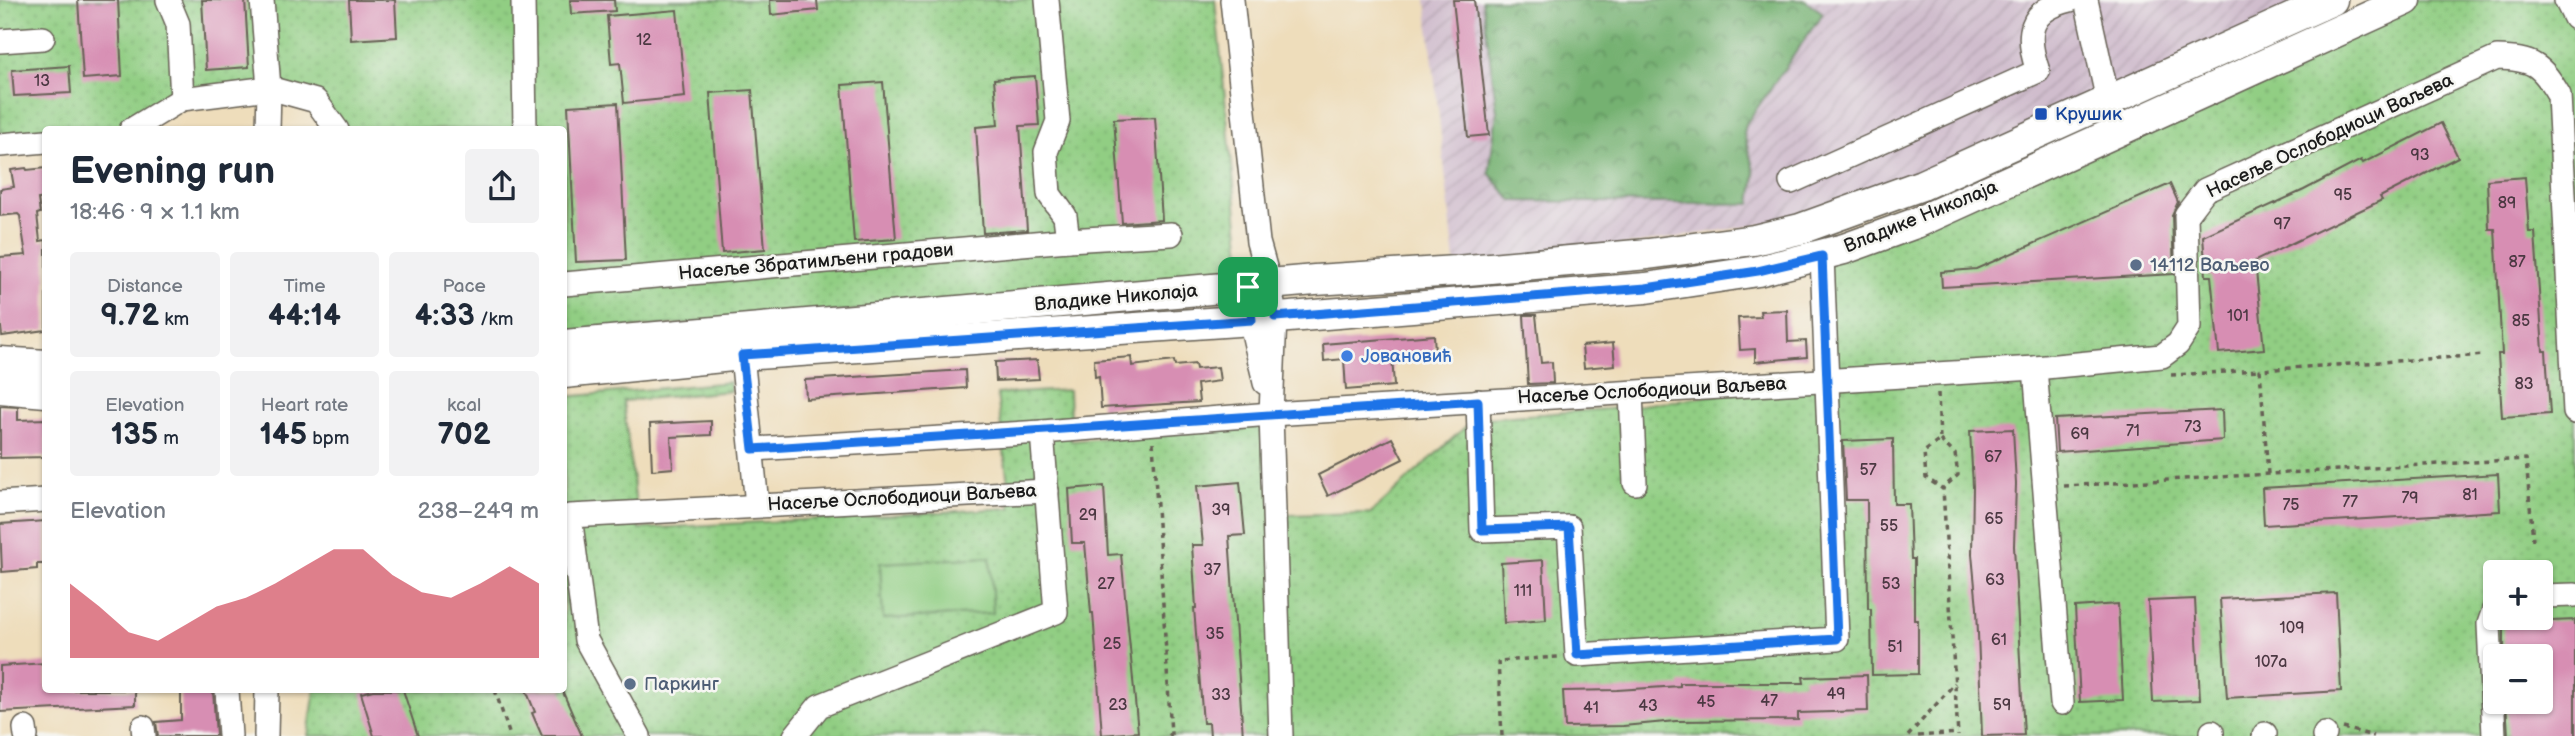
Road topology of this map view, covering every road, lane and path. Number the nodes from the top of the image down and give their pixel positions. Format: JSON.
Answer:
{"nodes":[{"id":1,"x":169,"y":0,"type":"edge"},
{"id":2,"x":262,"y":0,"type":"edge"},
{"id":3,"x":523,"y":0,"type":"edge"},
{"id":4,"x":1232,"y":0,"type":"edge"},
{"id":5,"x":2070,"y":0,"type":"edge"},
{"id":6,"x":2086,"y":0,"type":"edge"},
{"id":7,"x":2332,"y":0,"type":"edge"},
{"id":8,"x":2406,"y":0,"type":"edge"},
{"id":9,"x":2566,"y":0,"type":"edge"},
{"id":10,"x":1048,"y":1,"type":"edge"},
{"id":11,"x":2575,"y":18,"type":"edge"},
{"id":12,"x":43,"y":38,"type":"dead end"},
{"id":13,"x":0,"y":41,"type":"edge"},
{"id":14,"x":269,"y":88,"type":"junction"},
{"id":15,"x":181,"y":99,"type":"junction"},
{"id":16,"x":2108,"y":101,"type":"junction"},
{"id":17,"x":137,"y":126,"type":"edge"},
{"id":18,"x":268,"y":126,"type":"edge"},
{"id":19,"x":334,"y":126,"type":"edge"},
{"id":20,"x":525,"y":126,"type":"edge"},
{"id":21,"x":42,"y":141,"type":"edge"},
{"id":22,"x":0,"y":145,"type":"edge"},
{"id":23,"x":1791,"y":182,"type":"dead end"},
{"id":24,"x":1171,"y":234,"type":"dead end"},
{"id":25,"x":1068,"y":240,"type":"junction"},
{"id":26,"x":1822,"y":256,"type":"junction"},
{"id":27,"x":567,"y":284,"type":"edge"},
{"id":28,"x":1259,"y":286,"type":"junction"},
{"id":29,"x":1263,"y":318,"type":"junction"},
{"id":30,"x":567,"y":345,"type":"edge"},
{"id":31,"x":742,"y":355,"type":"junction"},
{"id":32,"x":2485,"y":355,"type":"dead end"},
{"id":33,"x":0,"y":362,"type":"edge"},
{"id":34,"x":42,"y":365,"type":"edge"},
{"id":35,"x":2035,"y":368,"type":"junction"},
{"id":36,"x":567,"y":373,"type":"edge"},
{"id":37,"x":1936,"y":374,"type":"junction"},
{"id":38,"x":1827,"y":380,"type":"junction"},
{"id":39,"x":0,"y":388,"type":"edge"},
{"id":40,"x":42,"y":392,"type":"edge"},
{"id":41,"x":1631,"y":393,"type":"junction"},
{"id":42,"x":1478,"y":401,"type":"junction"},
{"id":43,"x":2575,"y":412,"type":"edge"},
{"id":44,"x":1271,"y":414,"type":"junction"},
{"id":45,"x":1151,"y":424,"type":"junction"},
{"id":46,"x":1042,"y":432,"type":"junction"},
{"id":47,"x":1941,"y":440,"type":"junction"},
{"id":48,"x":753,"y":449,"type":"junction"},
{"id":49,"x":2268,"y":474,"type":"junction"},
{"id":50,"x":1635,"y":484,"type":"dead end"},
{"id":51,"x":2045,"y":487,"type":"junction"},
{"id":52,"x":1943,"y":489,"type":"junction"},
{"id":53,"x":1047,"y":491,"type":"junction"},
{"id":54,"x":42,"y":500,"type":"edge"},
{"id":55,"x":0,"y":503,"type":"edge"},
{"id":56,"x":757,"y":505,"type":"junction"},
{"id":57,"x":2533,"y":540,"type":"dead end"},
{"id":58,"x":2575,"y":594,"type":"edge"},
{"id":59,"x":2553,"y":595,"type":"edge"},
{"id":60,"x":2489,"y":630,"type":"edge"},
{"id":61,"x":1577,"y":655,"type":"junction"},
{"id":62,"x":1955,"y":683,"type":"junction"},
{"id":63,"x":228,"y":693,"type":"edge"},
{"id":64,"x":267,"y":693,"type":"edge"},
{"id":65,"x":496,"y":693,"type":"edge"},
{"id":66,"x":2062,"y":703,"type":"dead end"},
{"id":67,"x":1958,"y":735,"type":"edge"},
{"id":68,"x":2324,"y":735,"type":"edge"},
{"id":69,"x":230,"y":736,"type":"edge"},
{"id":70,"x":266,"y":736,"type":"edge"},
{"id":71,"x":510,"y":736,"type":"edge"},
{"id":72,"x":639,"y":736,"type":"edge"},
{"id":73,"x":795,"y":736,"type":"edge"},
{"id":74,"x":1169,"y":736,"type":"edge"},
{"id":75,"x":1281,"y":736,"type":"edge"},
{"id":76,"x":1502,"y":736,"type":"edge"},
{"id":77,"x":1908,"y":736,"type":"edge"},
{"id":78,"x":1918,"y":736,"type":"edge"},
{"id":79,"x":2374,"y":736,"type":"edge"},
{"id":80,"x":2494,"y":736,"type":"edge"}],
"edges":[{"from":1,"to":15,"type":"street"},
{"from":2,"to":14,"type":"street"},
{"from":3,"to":20,"type":"street"},
{"from":4,"to":28,"type":"street"},
{"from":5,"to":23,"type":"street"},
{"from":6,"to":16,"type":"street"},
{"from":7,"to":16,"type":"main road","name":"Владике Николаја"},
{"from":8,"to":26,"type":"main road","name":"Владике Николаја"},
{"from":9,"to":11,"type":"street"},
{"from":10,"to":25,"type":"street"},
{"from":12,"to":13,"type":"street"},
{"from":14,"to":15,"type":"street"},
{"from":14,"to":18,"type":"street"},
{"from":14,"to":19,"type":"street"},
{"from":15,"to":17,"type":"street"},
{"from":16,"to":28,"type":"main road","name":"Владике Николаја"},
{"from":21,"to":22,"type":"street"},
{"from":24,"to":25,"type":"street","name":"Насеље Збратимљени градови"},
{"from":25,"to":27,"type":"street","name":"Насеље Збратимљени градови"},
{"from":26,"to":29,"type":"main road","name":"Владике Николаја"},
{"from":26,"to":38,"type":"street"},
{"from":28,"to":29,"type":"street"},
{"from":28,"to":30,"type":"main road","name":"Владике Николаја"},
{"from":29,"to":31,"type":"main road","name":"Владике Николаја"},
{"from":29,"to":44,"type":"street"},
{"from":31,"to":36,"type":"main road","name":"Владике Николаја"},
{"from":31,"to":48,"type":"street","name":"Насеље Ослободиоци Ваљева"},
{"from":32,"to":49,"type":"path"},
{"from":33,"to":34,"type":"main road"},
{"from":35,"to":37,"type":"street","name":"Насеље Ослободиоци Ваљева"},
{"from":35,"to":43,"type":"street","name":"Насеље Ослободиоци Ваљева"},
{"from":35,"to":51,"type":"street"},
{"from":37,"to":38,"type":"street","name":"Насеље Ослободиоци Ваљева"},
{"from":37,"to":47,"type":"path"},
{"from":38,"to":41,"type":"street","name":"Насеље Ослободиоци Ваљева"},
{"from":38,"to":61,"type":"street"},
{"from":39,"to":40,"type":"main road"},
{"from":41,"to":42,"type":"street","name":"Насеље Ослободиоци Ваљева"},
{"from":41,"to":50,"type":"street"},
{"from":42,"to":44,"type":"street","name":"Насеље Ослободиоци Ваљева"},
{"from":42,"to":61,"type":"street"},
{"from":44,"to":45,"type":"street","name":"Насеље Ослободиоци Ваљева"},
{"from":44,"to":75,"type":"street"},
{"from":45,"to":46,"type":"street","name":"Насеље Ослободиоци Ваљева"},
{"from":45,"to":74,"type":"path"},
{"from":46,"to":48,"type":"street","name":"Насеље Ослободиоци Ваљева"},
{"from":46,"to":53,"type":"street"},
{"from":47,"to":52,"type":"path"},
{"from":47,"to":52,"type":"path"},
{"from":48,"to":56,"type":"street","name":"Насеље Ослободиоци Ваљева"},
{"from":49,"to":51,"type":"path"},
{"from":49,"to":57,"type":"path"},
{"from":51,"to":66,"type":"street"},
{"from":52,"to":62,"type":"path"},
{"from":53,"to":56,"type":"street","name":"Насеље Ослободиоци Ваљева"},
{"from":53,"to":73,"type":"street"},
{"from":54,"to":55,"type":"street"},
{"from":56,"to":72,"type":"street","name":"Насеље Ослободиоци Ваљева"},
{"from":58,"to":59,"type":"street"},
{"from":60,"to":80,"type":"street"},
{"from":61,"to":76,"type":"path"},
{"from":62,"to":67,"type":"path"},
{"from":62,"to":77,"type":"path"},
{"from":63,"to":69,"type":"street"},
{"from":64,"to":70,"type":"street"},
{"from":65,"to":71,"type":"path"},
{"from":67,"to":78,"type":"path"},
{"from":68,"to":79,"type":"path"}]}
